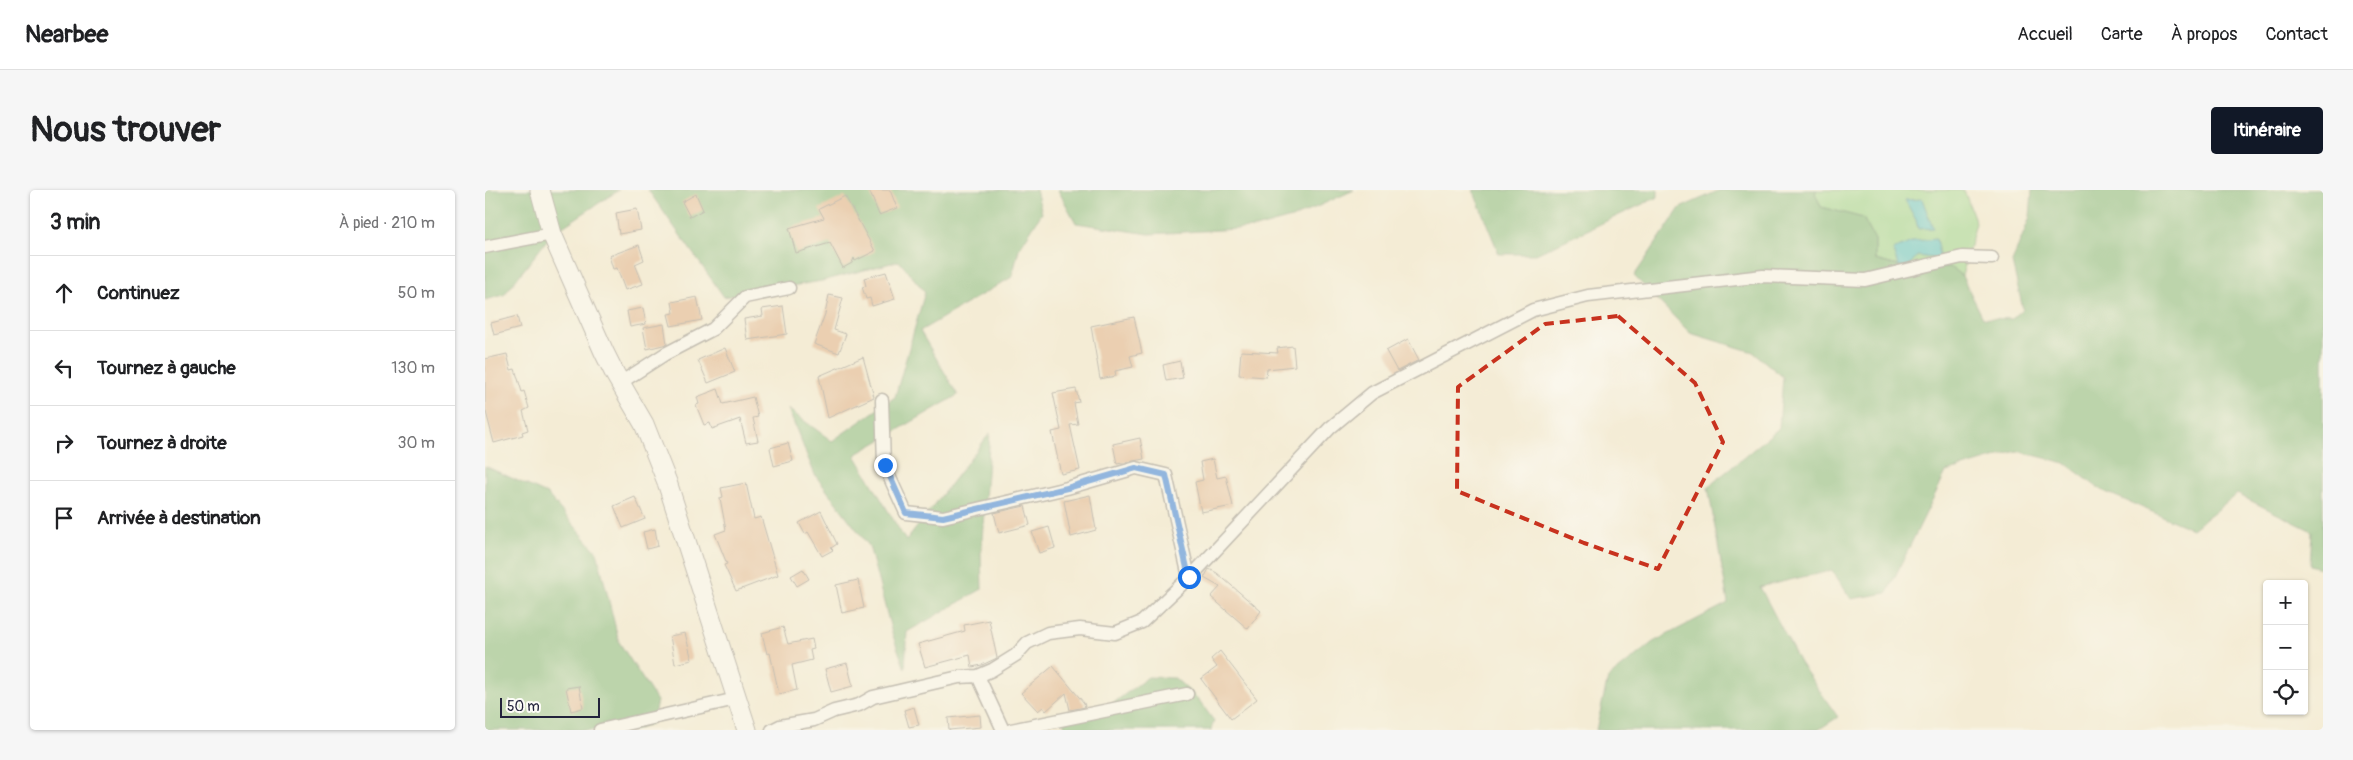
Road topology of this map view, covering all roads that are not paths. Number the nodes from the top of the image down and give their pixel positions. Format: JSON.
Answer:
{"nodes":[{"id":1,"x":540,"y":190,"type":"edge"},
{"id":2,"x":552,"y":234,"type":"junction"},
{"id":3,"x":485,"y":247,"type":"edge"},
{"id":4,"x":1992,"y":258,"type":"dead end"},
{"id":5,"x":789,"y":288,"type":"dead end"},
{"id":6,"x":620,"y":384,"type":"junction"},
{"id":7,"x":883,"y":400,"type":"dead end"},
{"id":8,"x":1189,"y":577,"type":"junction"},
{"id":9,"x":978,"y":676,"type":"junction"},
{"id":10,"x":1187,"y":694,"type":"dead end"},
{"id":11,"x":736,"y":699,"type":"junction"},
{"id":12,"x":600,"y":730,"type":"edge"},
{"id":13,"x":747,"y":730,"type":"edge"},
{"id":14,"x":772,"y":730,"type":"edge"},
{"id":15,"x":1003,"y":730,"type":"edge"},
{"id":16,"x":1011,"y":730,"type":"edge"}],
"edges":[{"from":1,"to":2,"type":"main road"},
{"from":2,"to":3,"type":"street"},
{"from":2,"to":6,"type":"main road"},
{"from":4,"to":8,"type":"street"},
{"from":5,"to":6,"type":"street"},
{"from":6,"to":11,"type":"main road"},
{"from":7,"to":8,"type":"street"},
{"from":8,"to":9,"type":"street"},
{"from":9,"to":14,"type":"street"},
{"from":9,"to":15,"type":"street"},
{"from":10,"to":16,"type":"street"},
{"from":11,"to":12,"type":"street"},
{"from":11,"to":13,"type":"main road"}]}
